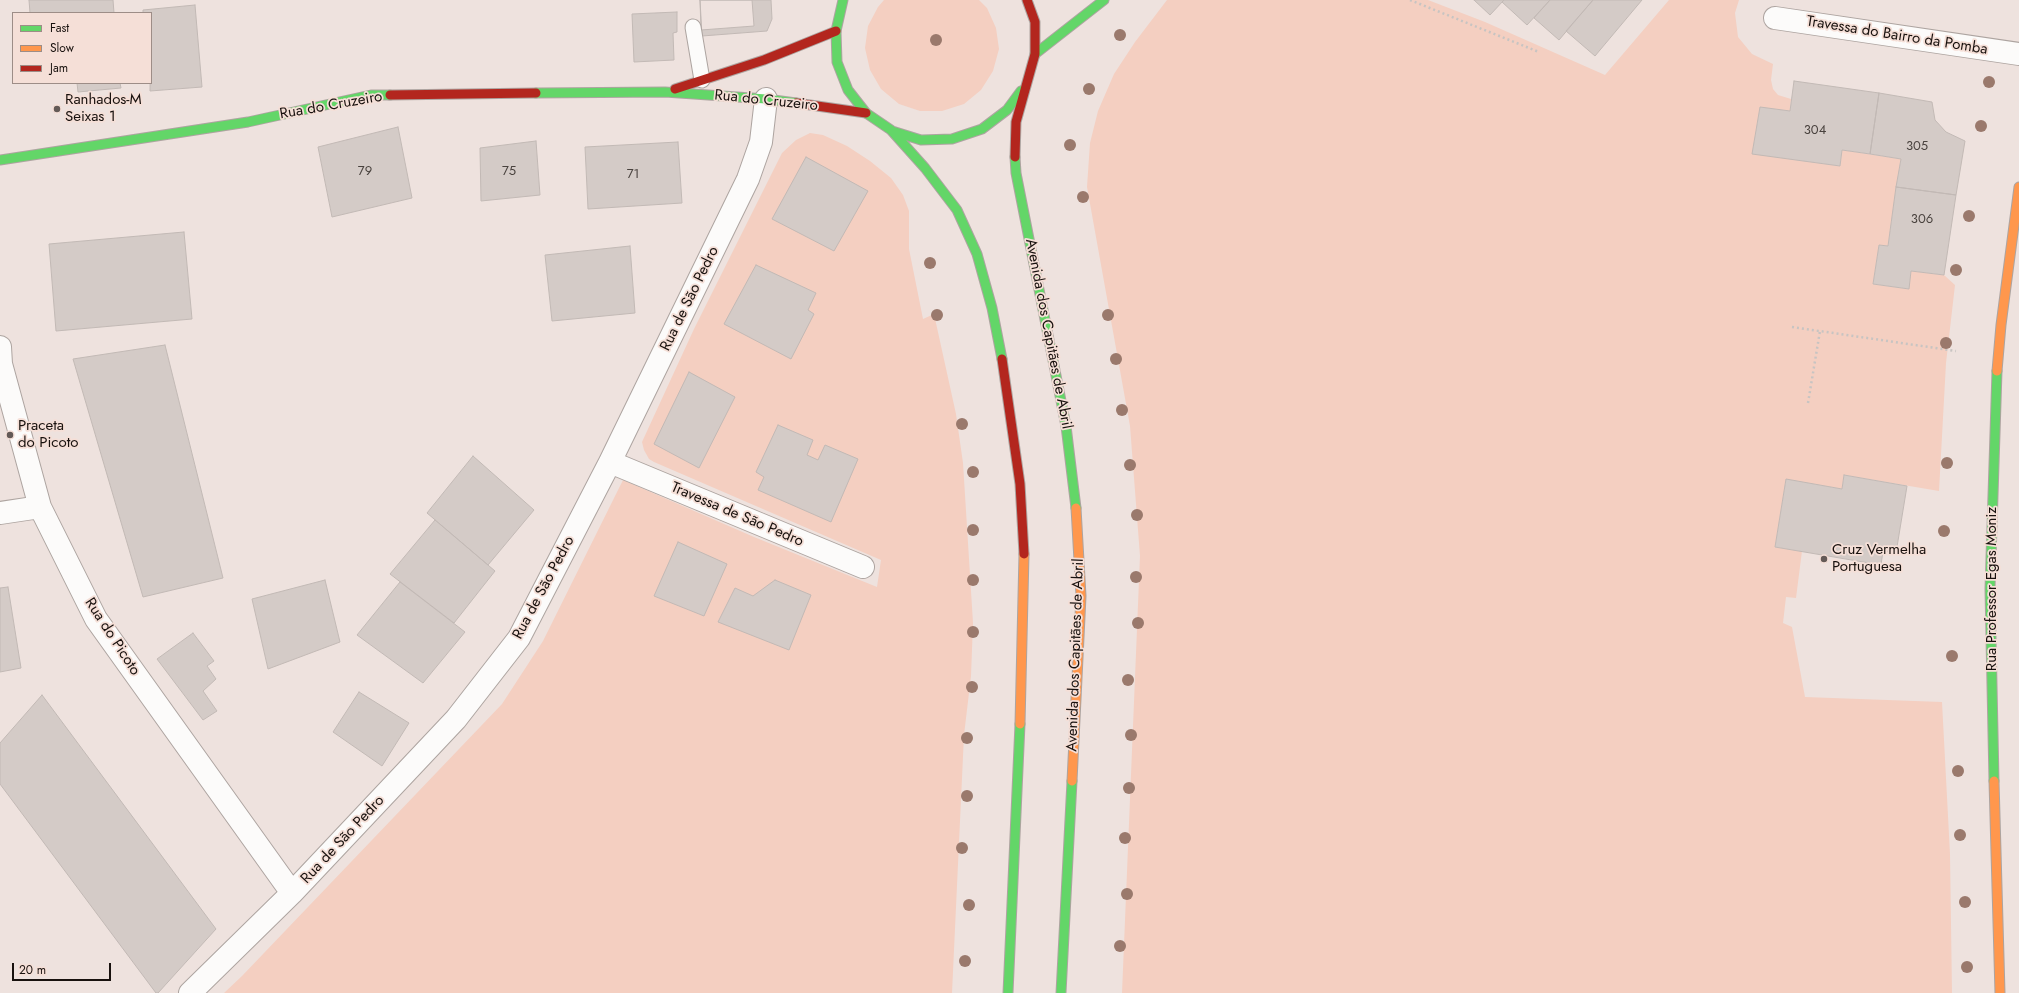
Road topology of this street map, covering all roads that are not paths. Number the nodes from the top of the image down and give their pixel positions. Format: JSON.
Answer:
{"nodes":[{"id":1,"x":1027,"y":0,"type":"edge"},
{"id":2,"x":1104,"y":0,"type":"edge"},
{"id":3,"x":843,"y":1,"type":"edge"},
{"id":4,"x":1775,"y":18,"type":"dead end"},
{"id":5,"x":693,"y":27,"type":"dead end"},
{"id":6,"x":836,"y":31,"type":"junction"},
{"id":7,"x":1035,"y":54,"type":"junction"},
{"id":8,"x":2019,"y":54,"type":"edge"},
{"id":9,"x":702,"y":80,"type":"junction"},
{"id":10,"x":1025,"y":85,"type":"junction"},
{"id":11,"x":665,"y":92,"type":"junction"},
{"id":12,"x":766,"y":99,"type":"junction"},
{"id":13,"x":866,"y":113,"type":"junction"},
{"id":14,"x":891,"y":130,"type":"junction"},
{"id":15,"x":0,"y":160,"type":"edge"},
{"id":16,"x":2019,"y":187,"type":"edge"},
{"id":17,"x":0,"y":358,"type":"edge"},
{"id":18,"x":610,"y":462,"type":"junction"},
{"id":19,"x":40,"y":507,"type":"junction"},
{"id":20,"x":0,"y":513,"type":"edge"},
{"id":21,"x":863,"y":567,"type":"dead end"},
{"id":22,"x":292,"y":893,"type":"junction"},
{"id":23,"x":190,"y":993,"type":"edge"},
{"id":24,"x":1008,"y":993,"type":"edge"},
{"id":25,"x":1061,"y":993,"type":"edge"},
{"id":26,"x":2000,"y":993,"type":"edge"}],
"edges":[{"from":1,"to":7,"type":"main road","name":"Avenida dos Capitães de Abril"},
{"from":2,"to":7,"type":"main road"},
{"from":3,"to":6,"type":"main road","name":"Avenida dos Capitães de Abril"},
{"from":4,"to":8,"type":"street","name":"Travessa do Bairro da Pomba"},
{"from":5,"to":9,"type":"lane"},
{"from":6,"to":9,"type":"main road","name":"Rua do Cruzeiro"},
{"from":6,"to":13,"type":"main road","name":"Avenida dos Capitães de Abril"},
{"from":7,"to":10,"type":"main road","name":"Avenida dos Capitães de Abril"},
{"from":9,"to":11,"type":"main road","name":"Rua do Cruzeiro"},
{"from":10,"to":14,"type":"main road","name":"Avenida dos Capitães de Abril"},
{"from":10,"to":25,"type":"main road","name":"Avenida dos Capitães de Abril"},
{"from":11,"to":12,"type":"main road","name":"Rua do Cruzeiro"},
{"from":11,"to":15,"type":"main road","name":"Rua do Cruzeiro"},
{"from":12,"to":13,"type":"main road","name":"Rua do Cruzeiro"},
{"from":12,"to":18,"type":"street","name":"Rua de São Pedro"},
{"from":13,"to":14,"type":"main road","name":"Avenida dos Capitães de Abril"},
{"from":14,"to":24,"type":"main road","name":"Avenida dos Capitães de Abril"},
{"from":16,"to":26,"type":"main road","name":"Rua Professor Egas Moniz"},
{"from":17,"to":19,"type":"street","name":"Rua do Picoto"},
{"from":18,"to":21,"type":"street","name":"Travessa de São Pedro"},
{"from":18,"to":22,"type":"street","name":"Rua de São Pedro"},
{"from":19,"to":20,"type":"street"},
{"from":19,"to":22,"type":"street","name":"Rua do Picoto"},
{"from":22,"to":23,"type":"street","name":"Rua de São Pedro"}]}
